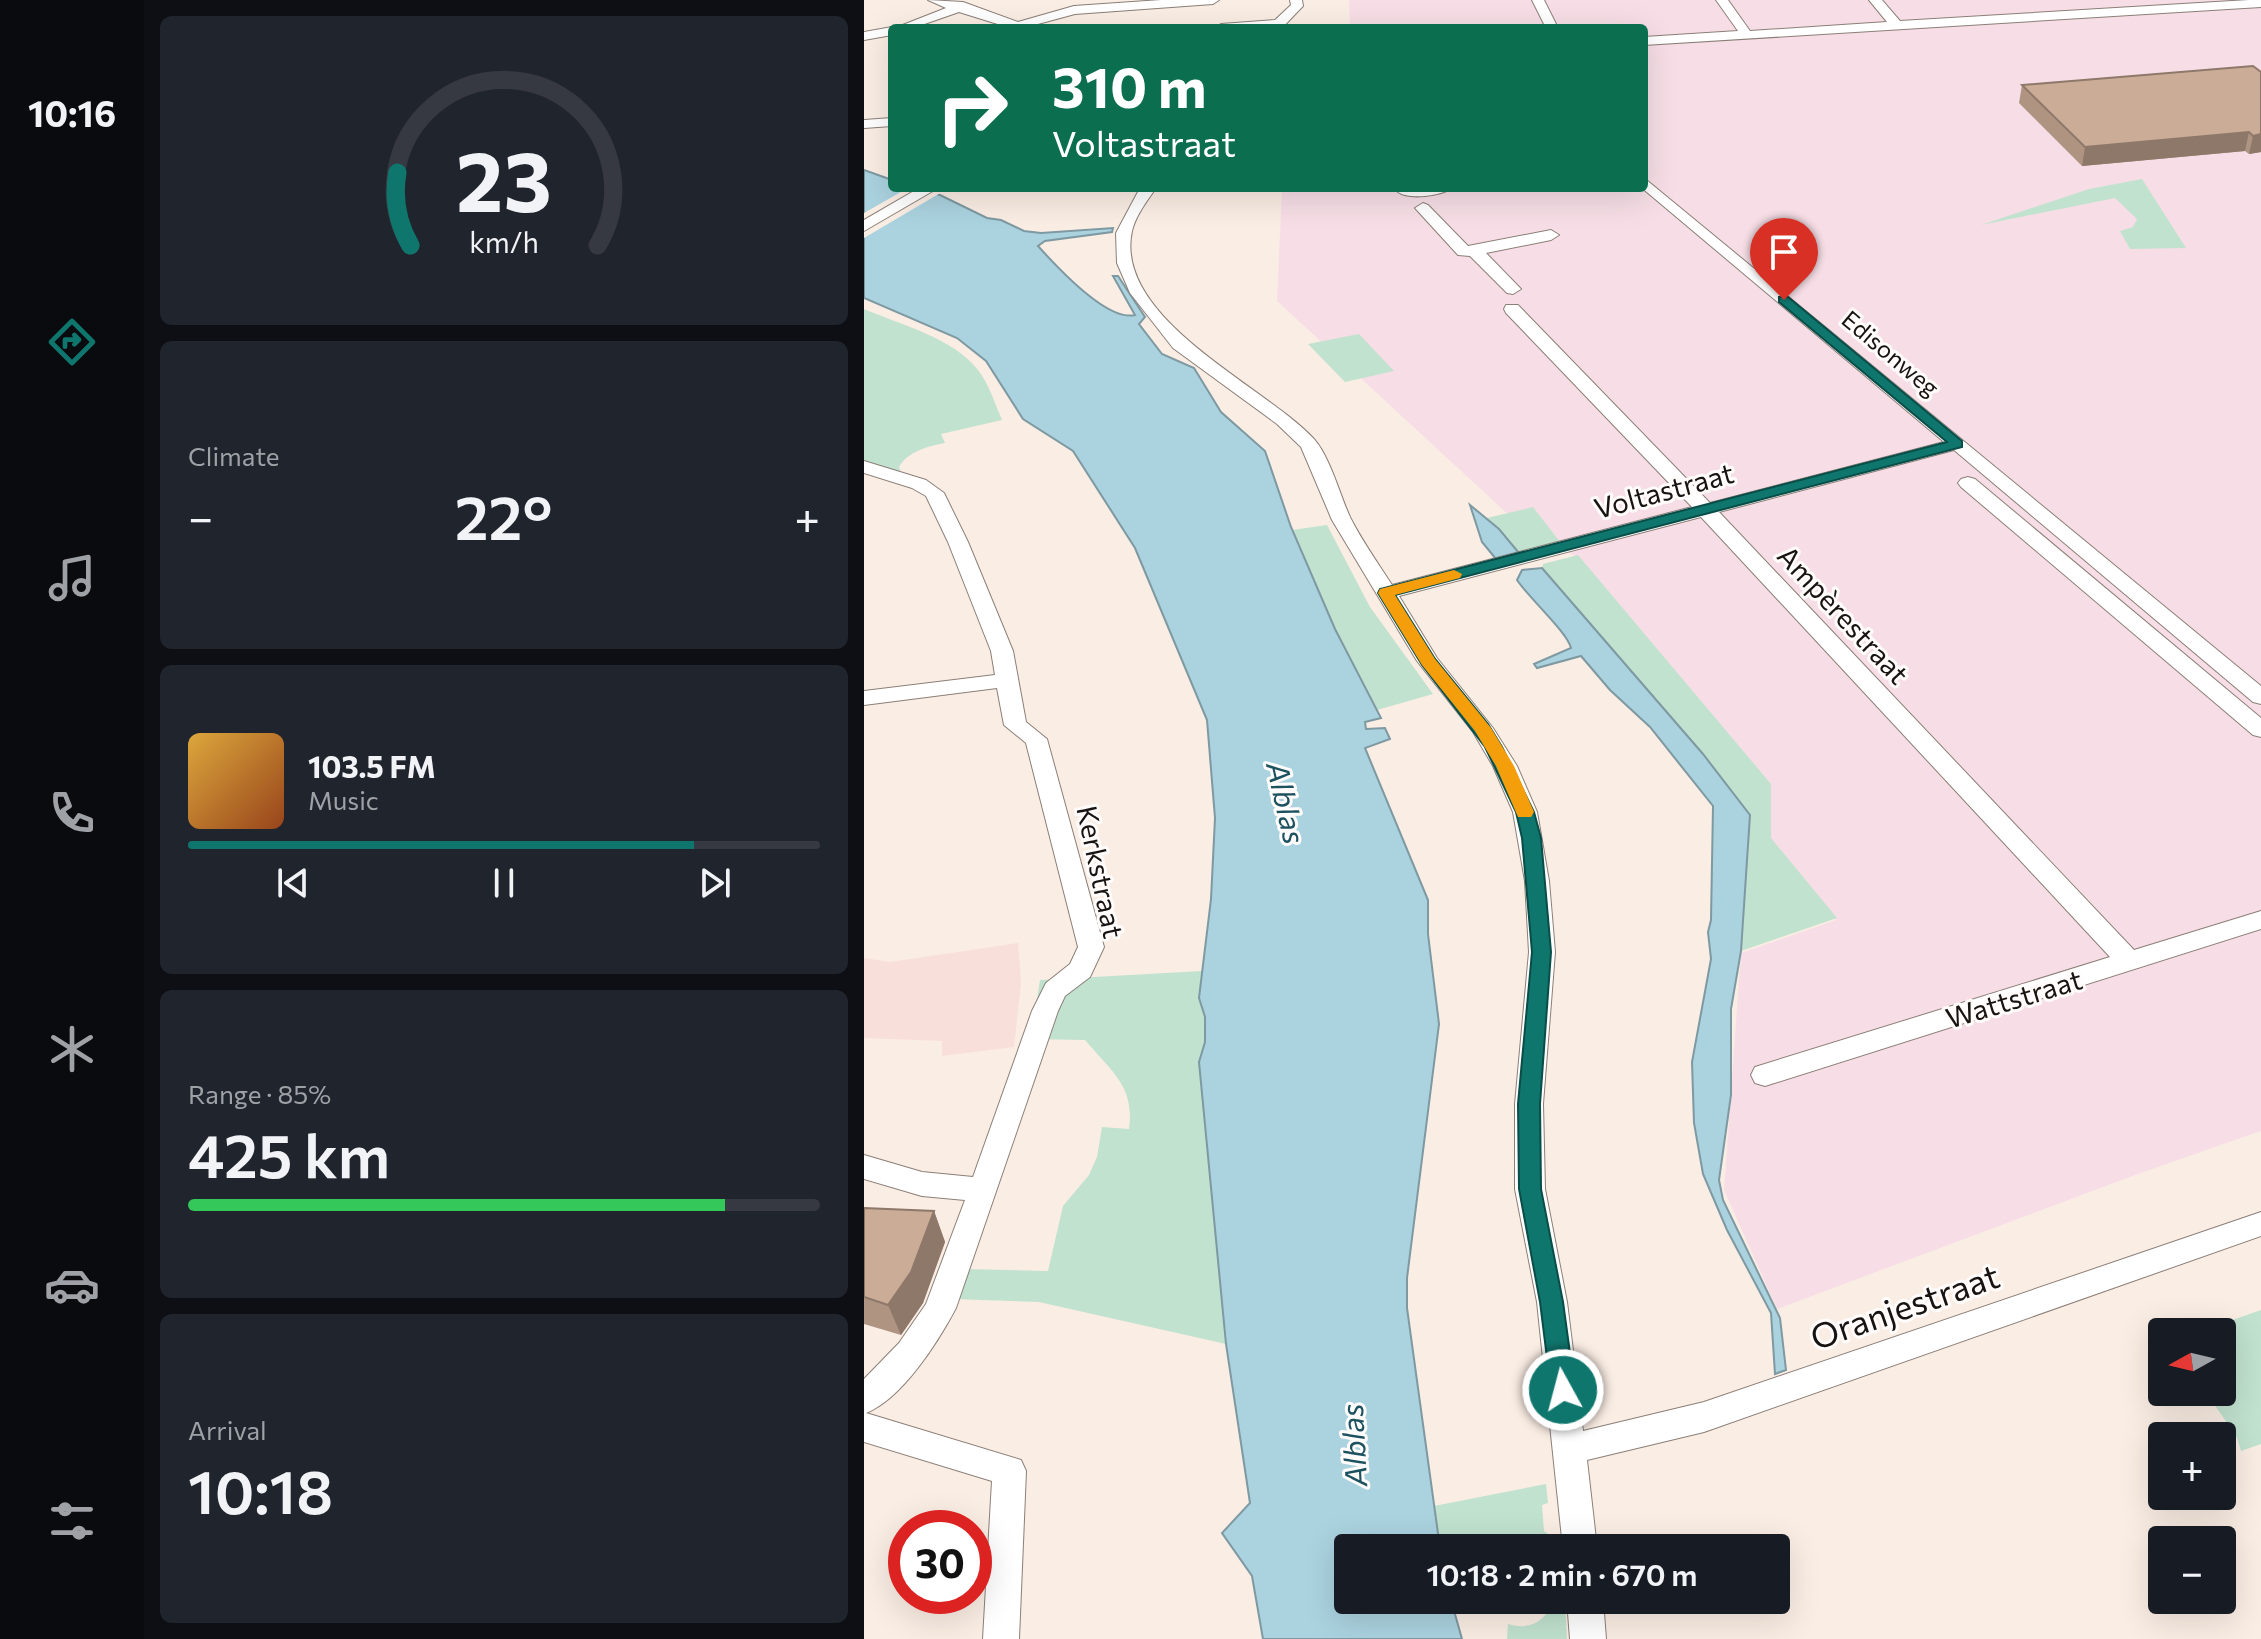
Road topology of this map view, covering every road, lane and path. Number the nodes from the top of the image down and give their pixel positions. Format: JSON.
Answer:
{"nodes":[{"id":1,"x":934,"y":0,"type":"edge"},
{"id":2,"x":1213,"y":0,"type":"edge"},
{"id":3,"x":1296,"y":0,"type":"edge"},
{"id":4,"x":1538,"y":0,"type":"edge"},
{"id":5,"x":1722,"y":0,"type":"edge"},
{"id":6,"x":1875,"y":0,"type":"edge"},
{"id":7,"x":2060,"y":0,"type":"edge"},
{"id":8,"x":2261,"y":3,"type":"edge"},
{"id":9,"x":968,"y":5,"type":"edge"},
{"id":10,"x":2075,"y":15,"type":"junction"},
{"id":11,"x":913,"y":24,"type":"edge"},
{"id":12,"x":1004,"y":24,"type":"edge"},
{"id":13,"x":1023,"y":24,"type":"edge"},
{"id":14,"x":1278,"y":24,"type":"edge"},
{"id":15,"x":1550,"y":24,"type":"edge"},
{"id":16,"x":1897,"y":26,"type":"junction"},
{"id":17,"x":888,"y":32,"type":"edge"},
{"id":18,"x":1747,"y":35,"type":"junction"},
{"id":19,"x":868,"y":39,"type":"edge"},
{"id":20,"x":1648,"y":41,"type":"edge"},
{"id":21,"x":888,"y":122,"type":"edge"},
{"id":22,"x":864,"y":124,"type":"edge"},
{"id":23,"x":1648,"y":185,"type":"edge"},
{"id":24,"x":923,"y":192,"type":"edge"},
{"id":25,"x":1145,"y":192,"type":"edge"},
{"id":26,"x":1423,"y":208,"type":"dead end"},
{"id":27,"x":864,"y":226,"type":"edge"},
{"id":28,"x":1551,"y":235,"type":"dead end"},
{"id":29,"x":1474,"y":250,"type":"junction"},
{"id":30,"x":1957,"y":444,"type":"junction"},
{"id":31,"x":864,"y":467,"type":"edge"},
{"id":32,"x":1993,"y":474,"type":"junction"},
{"id":33,"x":1705,"y":509,"type":"junction"},
{"id":34,"x":1386,"y":593,"type":"junction"},
{"id":35,"x":1008,"y":680,"type":"junction"},
{"id":36,"x":2258,"y":695,"type":"edge"},
{"id":37,"x":864,"y":698,"type":"edge"},
{"id":38,"x":2222,"y":700,"type":"junction"},
{"id":39,"x":2261,"y":730,"type":"edge"},
{"id":40,"x":2261,"y":920,"type":"edge"},
{"id":41,"x":2131,"y":963,"type":"junction"},
{"id":42,"x":1765,"y":1075,"type":"dead end"},
{"id":43,"x":864,"y":1167,"type":"edge"},
{"id":44,"x":982,"y":1190,"type":"junction"},
{"id":45,"x":2261,"y":1224,"type":"edge"},
{"id":46,"x":864,"y":1399,"type":"edge"},
{"id":47,"x":864,"y":1427,"type":"edge"},
{"id":48,"x":1570,"y":1449,"type":"junction"},
{"id":49,"x":1579,"y":1534,"type":"edge"},
{"id":50,"x":1586,"y":1614,"type":"edge"},
{"id":51,"x":1001,"y":1639,"type":"edge"},
{"id":52,"x":1588,"y":1639,"type":"edge"}],
"edges":[{"from":1,"to":9,"type":"street"},
{"from":2,"to":13,"type":"street"},
{"from":3,"to":14,"type":"street"},
{"from":4,"to":15,"type":"street"},
{"from":5,"to":18,"type":"street"},
{"from":6,"to":16,"type":"street"},
{"from":7,"to":10,"type":"street"},
{"from":8,"to":10,"type":"street"},
{"from":9,"to":11,"type":"street"},
{"from":9,"to":12,"type":"street"},
{"from":10,"to":16,"type":"street"},
{"from":16,"to":18,"type":"street"},
{"from":17,"to":19,"type":"street"},
{"from":18,"to":20,"type":"street"},
{"from":21,"to":22,"type":"street"},
{"from":23,"to":30,"type":"street","name":"Edisonweg"},
{"from":24,"to":27,"type":"street"},
{"from":25,"to":34,"type":"street"},
{"from":26,"to":29,"type":"street","name":"Ampèrestraat"},
{"from":28,"to":29,"type":"street"},
{"from":29,"to":33,"type":"street","name":"Ampèrestraat"},
{"from":30,"to":32,"type":"street","name":"Edisonweg"},
{"from":30,"to":33,"type":"street","name":"Voltastraat"},
{"from":31,"to":35,"type":"street","name":"Kerkstraat"},
{"from":32,"to":36,"type":"street","name":"Edisonweg"},
{"from":32,"to":38,"type":"street"},
{"from":33,"to":34,"type":"street","name":"Voltastraat"},
{"from":33,"to":41,"type":"street","name":"Ampèrestraat"},
{"from":34,"to":48,"type":"street"},
{"from":35,"to":37,"type":"street"},
{"from":35,"to":44,"type":"street","name":"Kerkstraat"},
{"from":36,"to":38,"type":"street","name":"Edisonweg"},
{"from":38,"to":39,"type":"street"},
{"from":40,"to":41,"type":"street","name":"Wattstraat"},
{"from":41,"to":42,"type":"street","name":"Wattstraat"},
{"from":43,"to":44,"type":"street"},
{"from":44,"to":46,"type":"street","name":"Kerkstraat"},
{"from":45,"to":48,"type":"street","name":"Oranjestraat"},
{"from":47,"to":51,"type":"street"},
{"from":48,"to":49,"type":"street"},
{"from":50,"to":52,"type":"street"}]}
